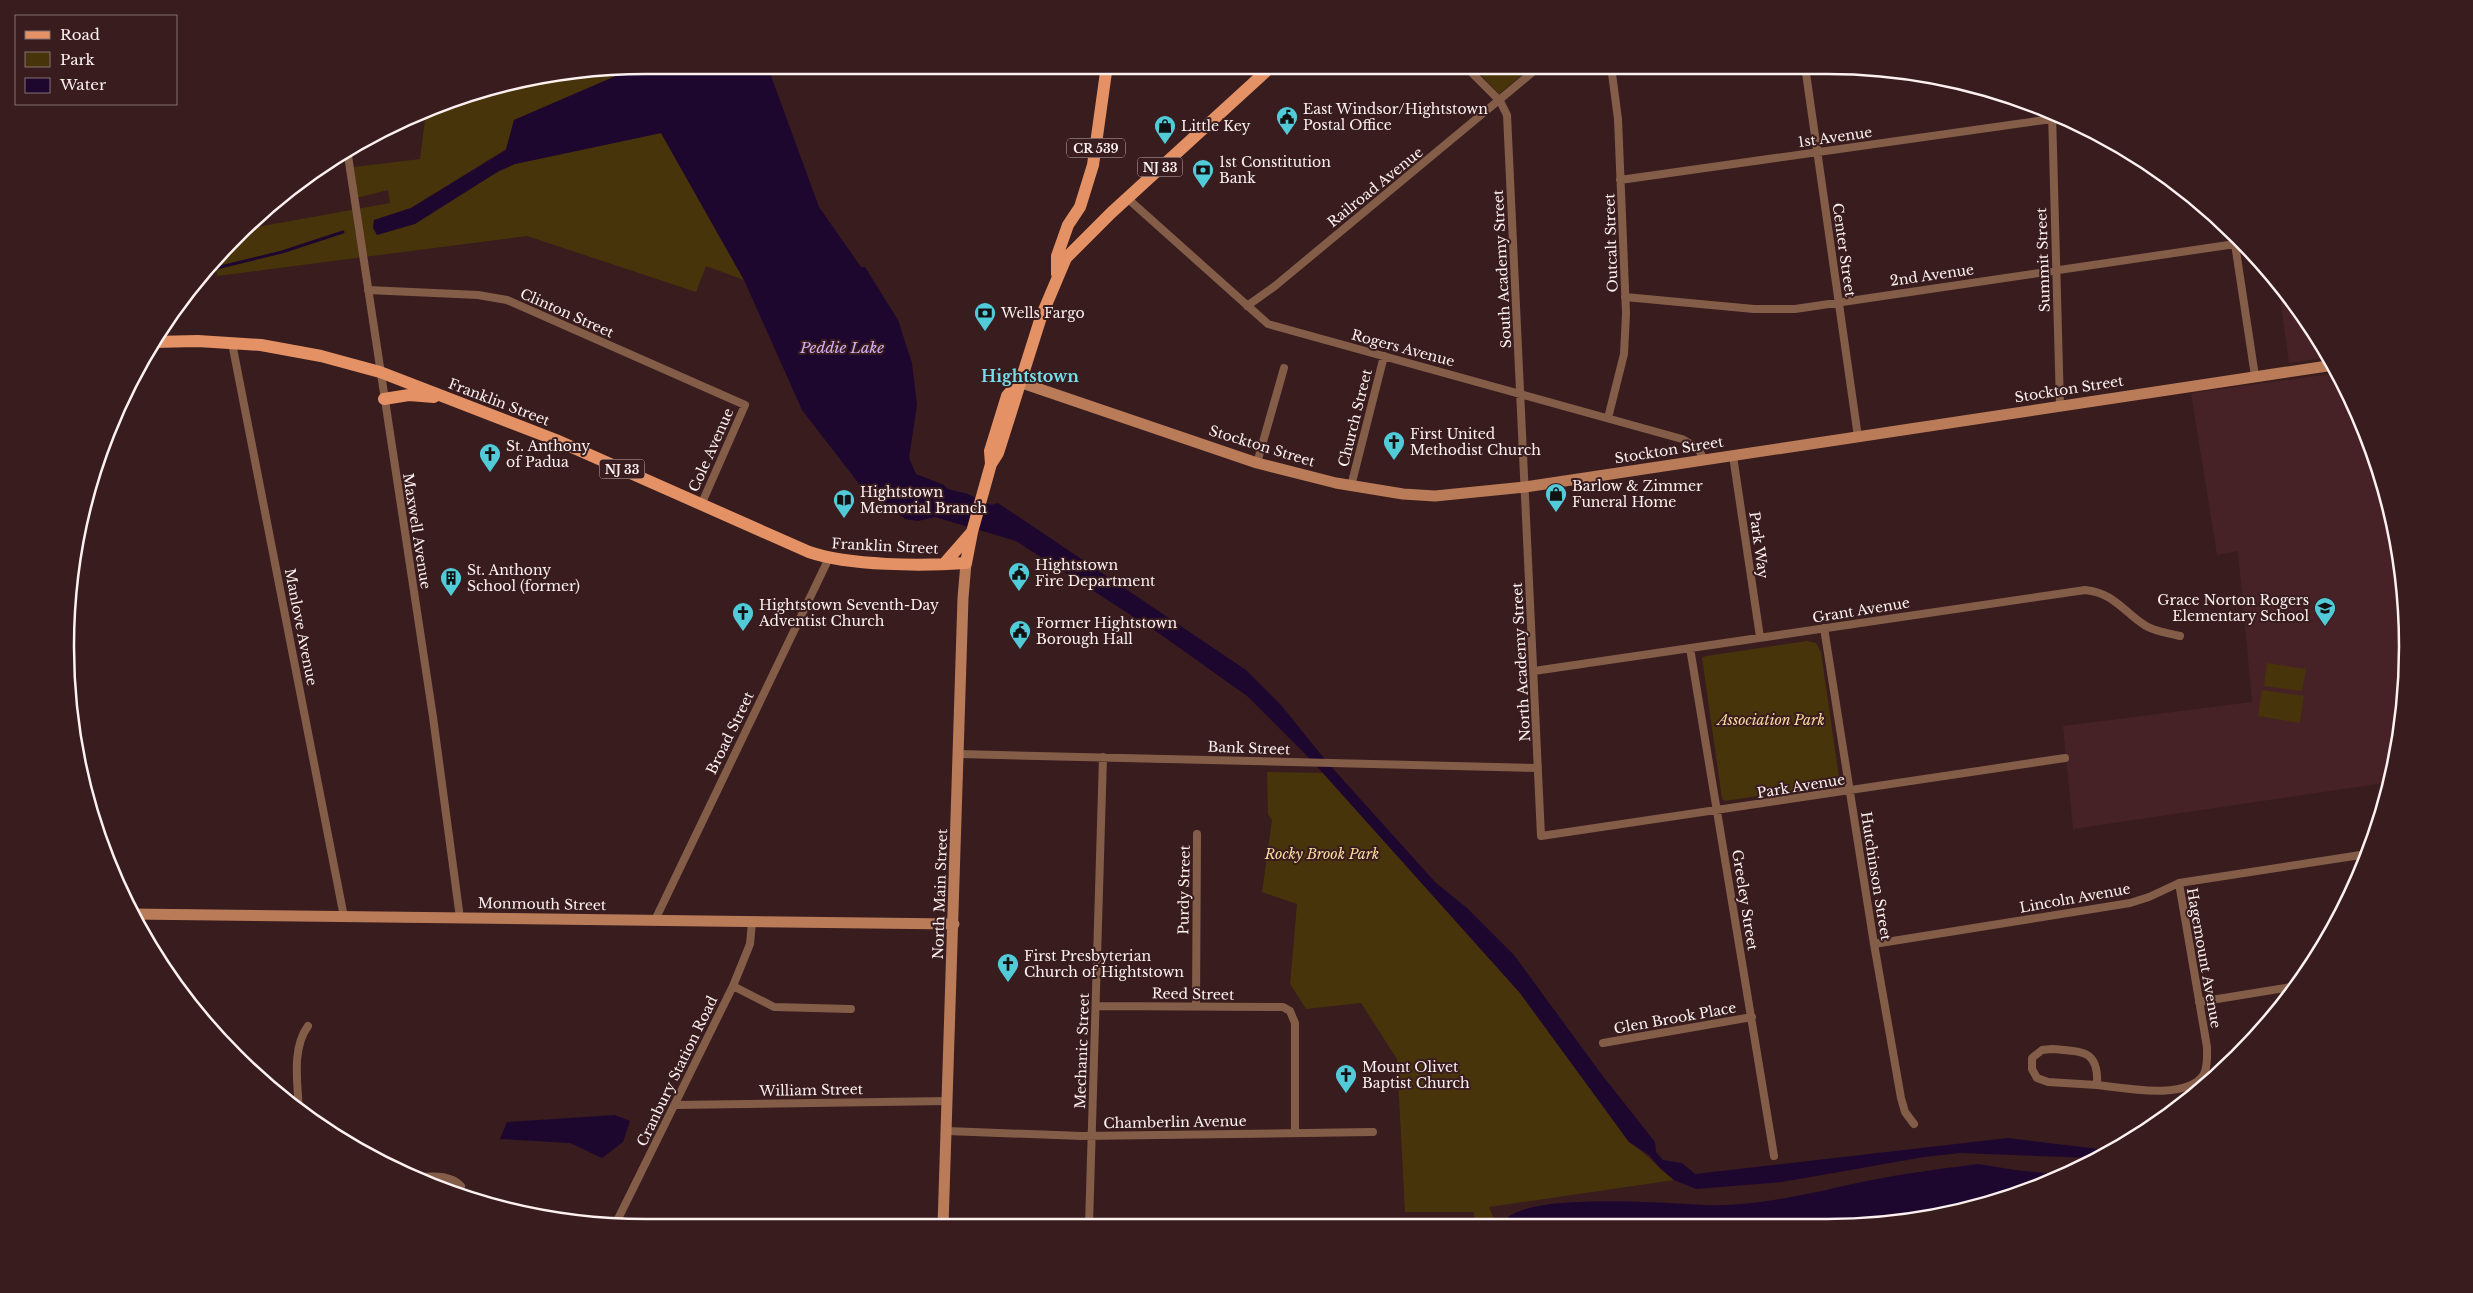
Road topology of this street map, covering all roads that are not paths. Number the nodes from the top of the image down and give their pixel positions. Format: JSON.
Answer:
{"nodes":[{"id":1,"x":1106,"y":74,"type":"edge"},
{"id":2,"x":1263,"y":74,"type":"edge"},
{"id":3,"x":1473,"y":74,"type":"edge"},
{"id":4,"x":1531,"y":74,"type":"edge"},
{"id":5,"x":1612,"y":74,"type":"edge"},
{"id":6,"x":1806,"y":74,"type":"edge"},
{"id":7,"x":1500,"y":101,"type":"junction"},
{"id":8,"x":2046,"y":117,"type":"edge"},
{"id":9,"x":2052,"y":120,"type":"edge"},
{"id":10,"x":1818,"y":152,"type":"junction"},
{"id":11,"x":348,"y":157,"type":"edge"},
{"id":12,"x":1620,"y":180,"type":"junction"},
{"id":13,"x":1127,"y":198,"type":"junction"},
{"id":14,"x":2233,"y":244,"type":"edge"},
{"id":15,"x":2240,"y":251,"type":"edge"},
{"id":16,"x":2056,"y":270,"type":"junction"},
{"id":17,"x":1057,"y":276,"type":"junction"},
{"id":18,"x":368,"y":290,"type":"junction"},
{"id":19,"x":1625,"y":297,"type":"junction"},
{"id":20,"x":1839,"y":302,"type":"junction"},
{"id":21,"x":1247,"y":306,"type":"junction"},
{"id":22,"x":161,"y":342,"type":"edge"},
{"id":23,"x":232,"y":342,"type":"junction"},
{"id":24,"x":1384,"y":356,"type":"junction"},
{"id":25,"x":2326,"y":366,"type":"edge"},
{"id":26,"x":1284,"y":368,"type":"dead end"},
{"id":27,"x":380,"y":372,"type":"junction"},
{"id":28,"x":2255,"y":376,"type":"junction"},
{"id":29,"x":1019,"y":382,"type":"junction"},
{"id":30,"x":1520,"y":393,"type":"junction"},
{"id":31,"x":445,"y":397,"type":"junction"},
{"id":32,"x":384,"y":399,"type":"junction"},
{"id":33,"x":745,"y":405,"type":"joint"},
{"id":34,"x":2060,"y":405,"type":"junction"},
{"id":35,"x":1608,"y":418,"type":"junction"},
{"id":36,"x":1858,"y":436,"type":"junction"},
{"id":37,"x":1733,"y":456,"type":"junction"},
{"id":38,"x":1704,"y":460,"type":"junction"},
{"id":39,"x":1258,"y":463,"type":"junction"},
{"id":40,"x":1350,"y":486,"type":"junction"},
{"id":41,"x":1525,"y":487,"type":"junction"},
{"id":42,"x":701,"y":505,"type":"junction"},
{"id":43,"x":972,"y":532,"type":"junction"},
{"id":44,"x":829,"y":558,"type":"junction"},
{"id":45,"x":966,"y":563,"type":"junction"},
{"id":46,"x":944,"y":564,"type":"junction"},
{"id":47,"x":1824,"y":628,"type":"junction"},
{"id":48,"x":2180,"y":636,"type":"dead end"},
{"id":49,"x":1760,"y":638,"type":"junction"},
{"id":50,"x":1690,"y":648,"type":"junction"},
{"id":51,"x":1534,"y":671,"type":"junction"},
{"id":52,"x":959,"y":754,"type":"junction"},
{"id":53,"x":1103,"y":757,"type":"junction"},
{"id":54,"x":2065,"y":758,"type":"dead end"},
{"id":55,"x":1538,"y":768,"type":"junction"},
{"id":56,"x":1850,"y":791,"type":"junction"},
{"id":57,"x":1717,"y":811,"type":"junction"},
{"id":58,"x":1197,"y":834,"type":"dead end"},
{"id":59,"x":1541,"y":836,"type":"joint"},
{"id":60,"x":2360,"y":855,"type":"edge"},
{"id":61,"x":2179,"y":883,"type":"junction"},
{"id":62,"x":140,"y":914,"type":"edge"},
{"id":63,"x":344,"y":917,"type":"junction"},
{"id":64,"x":460,"y":918,"type":"junction"},
{"id":65,"x":655,"y":920,"type":"junction"},
{"id":66,"x":752,"y":922,"type":"junction"},
{"id":67,"x":954,"y":924,"type":"junction"},
{"id":68,"x":1874,"y":944,"type":"junction"},
{"id":69,"x":733,"y":986,"type":"junction"},
{"id":70,"x":2286,"y":988,"type":"edge"},
{"id":71,"x":2199,"y":1002,"type":"junction"},
{"id":72,"x":1096,"y":1006,"type":"junction"},
{"id":73,"x":1196,"y":1006,"type":"junction"},
{"id":74,"x":852,"y":1009,"type":"dead end"},
{"id":75,"x":1752,"y":1017,"type":"junction"},
{"id":76,"x":308,"y":1026,"type":"dead end"},
{"id":77,"x":1604,"y":1043,"type":"dead end"},
{"id":78,"x":2097,"y":1085,"type":"junction"},
{"id":79,"x":948,"y":1101,"type":"junction"},
{"id":80,"x":299,"y":1102,"type":"edge"},
{"id":81,"x":674,"y":1105,"type":"junction"},
{"id":82,"x":1914,"y":1124,"type":"dead end"},
{"id":83,"x":946,"y":1131,"type":"junction"},
{"id":84,"x":1373,"y":1132,"type":"dead end"},
{"id":85,"x":1295,"y":1133,"type":"junction"},
{"id":86,"x":1092,"y":1135,"type":"junction"},
{"id":87,"x":1774,"y":1156,"type":"dead end"},
{"id":88,"x":430,"y":1177,"type":"edge"},
{"id":89,"x":461,"y":1186,"type":"dead end"},
{"id":90,"x":618,"y":1218,"type":"edge"},
{"id":91,"x":943,"y":1219,"type":"edge"},
{"id":92,"x":1089,"y":1219,"type":"edge"}],
"edges":[{"from":1,"to":17,"type":"main road","number":"CR 539"},
{"from":2,"to":13,"type":"main road","number":"NJ 33"},
{"from":3,"to":7,"type":"street","name":"South Academy Street"},
{"from":4,"to":7,"type":"street","name":"Railroad Avenue"},
{"from":5,"to":12,"type":"street","name":"Outcalt Street"},
{"from":6,"to":10,"type":"street","name":"Center Street"},
{"from":7,"to":21,"type":"street","name":"Railroad Avenue"},
{"from":7,"to":30,"type":"street","name":"South Academy Street"},
{"from":8,"to":10,"type":"street","name":"1st Avenue"},
{"from":9,"to":16,"type":"street","name":"Summit Street"},
{"from":10,"to":12,"type":"street","name":"1st Avenue"},
{"from":10,"to":20,"type":"street","name":"Center Street"},
{"from":11,"to":18,"type":"street","name":"Maxwell Avenue"},
{"from":12,"to":19,"type":"street","name":"Outcalt Street"},
{"from":13,"to":17,"type":"main road","number":"NJ 33"},
{"from":13,"to":21,"type":"street","name":"Rogers Avenue"},
{"from":14,"to":16,"type":"street","name":"2nd Avenue"},
{"from":15,"to":28,"type":"street"},
{"from":16,"to":20,"type":"street","name":"2nd Avenue"},
{"from":16,"to":34,"type":"street","name":"Summit Street"},
{"from":17,"to":29,"type":"main road","number":"NJ 33"},
{"from":18,"to":27,"type":"street","name":"Maxwell Avenue"},
{"from":18,"to":33,"type":"street","name":"Clinton Street"},
{"from":19,"to":20,"type":"street","name":"2nd Avenue"},
{"from":19,"to":35,"type":"street","name":"Outcalt Street"},
{"from":20,"to":36,"type":"street","name":"Center Street"},
{"from":21,"to":24,"type":"street","name":"Rogers Avenue"},
{"from":22,"to":23,"type":"main road","name":"Franklin Street","number":"NJ 33"},
{"from":23,"to":27,"type":"main road","name":"Franklin Street","number":"NJ 33"},
{"from":23,"to":63,"type":"street","name":"Manlove Avenue"},
{"from":24,"to":30,"type":"street","name":"Rogers Avenue"},
{"from":24,"to":40,"type":"street","name":"Church Street"},
{"from":25,"to":28,"type":"street","name":"Stockton Street"},
{"from":26,"to":39,"type":"street"},
{"from":27,"to":31,"type":"main road","name":"Franklin Street","number":"NJ 33"},
{"from":27,"to":32,"type":"street","name":"Maxwell Avenue"},
{"from":28,"to":34,"type":"street","name":"Stockton Street"},
{"from":29,"to":39,"type":"street","name":"Stockton Street"},
{"from":29,"to":43,"type":"main road","number":"NJ 33"},
{"from":30,"to":35,"type":"street","name":"Rogers Avenue"},
{"from":30,"to":41,"type":"street","name":"South Academy Street"},
{"from":31,"to":32,"type":"main road"},
{"from":31,"to":42,"type":"main road","name":"Franklin Street","number":"NJ 33"},
{"from":32,"to":64,"type":"street","name":"Maxwell Avenue"},
{"from":33,"to":42,"type":"street","name":"Cole Avenue"},
{"from":34,"to":36,"type":"street","name":"Stockton Street"},
{"from":35,"to":38,"type":"street","name":"Rogers Avenue"},
{"from":36,"to":37,"type":"street","name":"Stockton Street"},
{"from":37,"to":38,"type":"street","name":"Stockton Street"},
{"from":37,"to":49,"type":"street","name":"Park Way"},
{"from":38,"to":41,"type":"street","name":"Stockton Street"},
{"from":39,"to":40,"type":"street","name":"Stockton Street"},
{"from":40,"to":41,"type":"street","name":"Stockton Street"},
{"from":41,"to":51,"type":"street","name":"North Academy Street"},
{"from":42,"to":44,"type":"main road","name":"Franklin Street","number":"NJ 33"},
{"from":43,"to":45,"type":"main road","number":"NJ 33"},
{"from":43,"to":46,"type":"main road"},
{"from":44,"to":46,"type":"main road","name":"Franklin Street","number":"NJ 33"},
{"from":44,"to":65,"type":"street","name":"Broad Street"},
{"from":45,"to":46,"type":"main road","name":"Franklin Street","number":"NJ 33"},
{"from":45,"to":52,"type":"street","name":"North Main Street"},
{"from":47,"to":48,"type":"street","name":"Grant Avenue"},
{"from":47,"to":49,"type":"street","name":"Grant Avenue"},
{"from":47,"to":56,"type":"street","name":"Hutchinson Street"},
{"from":49,"to":50,"type":"street","name":"Grant Avenue"},
{"from":50,"to":51,"type":"street","name":"Grant Avenue"},
{"from":50,"to":57,"type":"street","name":"Greeley Street"},
{"from":51,"to":55,"type":"street","name":"North Academy Street"},
{"from":52,"to":53,"type":"street","name":"Bank Street"},
{"from":52,"to":67,"type":"street","name":"North Main Street"},
{"from":53,"to":55,"type":"street","name":"Bank Street"},
{"from":53,"to":72,"type":"street","name":"Mechanic Street"},
{"from":54,"to":56,"type":"street","name":"Park Avenue"},
{"from":55,"to":59,"type":"street","name":"North Academy Street"},
{"from":56,"to":57,"type":"street","name":"Park Avenue"},
{"from":56,"to":68,"type":"street","name":"Hutchinson Street"},
{"from":57,"to":59,"type":"street","name":"Park Avenue"},
{"from":57,"to":75,"type":"street","name":"Greeley Street"},
{"from":58,"to":73,"type":"street","name":"Purdy Street"},
{"from":60,"to":61,"type":"street","name":"Lincoln Avenue"},
{"from":61,"to":68,"type":"street","name":"Lincoln Avenue"},
{"from":61,"to":71,"type":"street","name":"Hagemount Avenue"},
{"from":62,"to":63,"type":"street","name":"Monmouth Street"},
{"from":63,"to":64,"type":"street","name":"Monmouth Street"},
{"from":64,"to":65,"type":"street","name":"Monmouth Street"},
{"from":65,"to":66,"type":"street","name":"Monmouth Street"},
{"from":66,"to":67,"type":"street","name":"Monmouth Street"},
{"from":66,"to":69,"type":"street","name":"Cranbury Station Road"},
{"from":67,"to":79,"type":"street","name":"North Main Street"},
{"from":68,"to":82,"type":"street","name":"Hutchinson Street"},
{"from":69,"to":74,"type":"street"},
{"from":69,"to":81,"type":"street","name":"Cranbury Station Road"},
{"from":70,"to":71,"type":"street"},
{"from":71,"to":78,"type":"street","name":"Hagemount Avenue"},
{"from":72,"to":73,"type":"street","name":"Reed Street"},
{"from":72,"to":86,"type":"street","name":"Mechanic Street"},
{"from":73,"to":85,"type":"street","name":"Reed Street"},
{"from":75,"to":77,"type":"street","name":"Glen Brook Place"},
{"from":75,"to":87,"type":"street","name":"Greeley Street"},
{"from":76,"to":80,"type":"street"},
{"from":78,"to":78,"type":"street","name":"Hagemount Avenue"},
{"from":79,"to":81,"type":"street","name":"William Street"},
{"from":79,"to":83,"type":"street","name":"North Main Street"},
{"from":81,"to":90,"type":"street","name":"Cranbury Station Road"},
{"from":83,"to":86,"type":"street","name":"Chamberlin Avenue"},
{"from":83,"to":91,"type":"street","name":"North Main Street"},
{"from":84,"to":85,"type":"street","name":"Chamberlin Avenue"},
{"from":85,"to":86,"type":"street","name":"Chamberlin Avenue"},
{"from":86,"to":92,"type":"street","name":"Mechanic Street"},
{"from":88,"to":89,"type":"street"}]}
